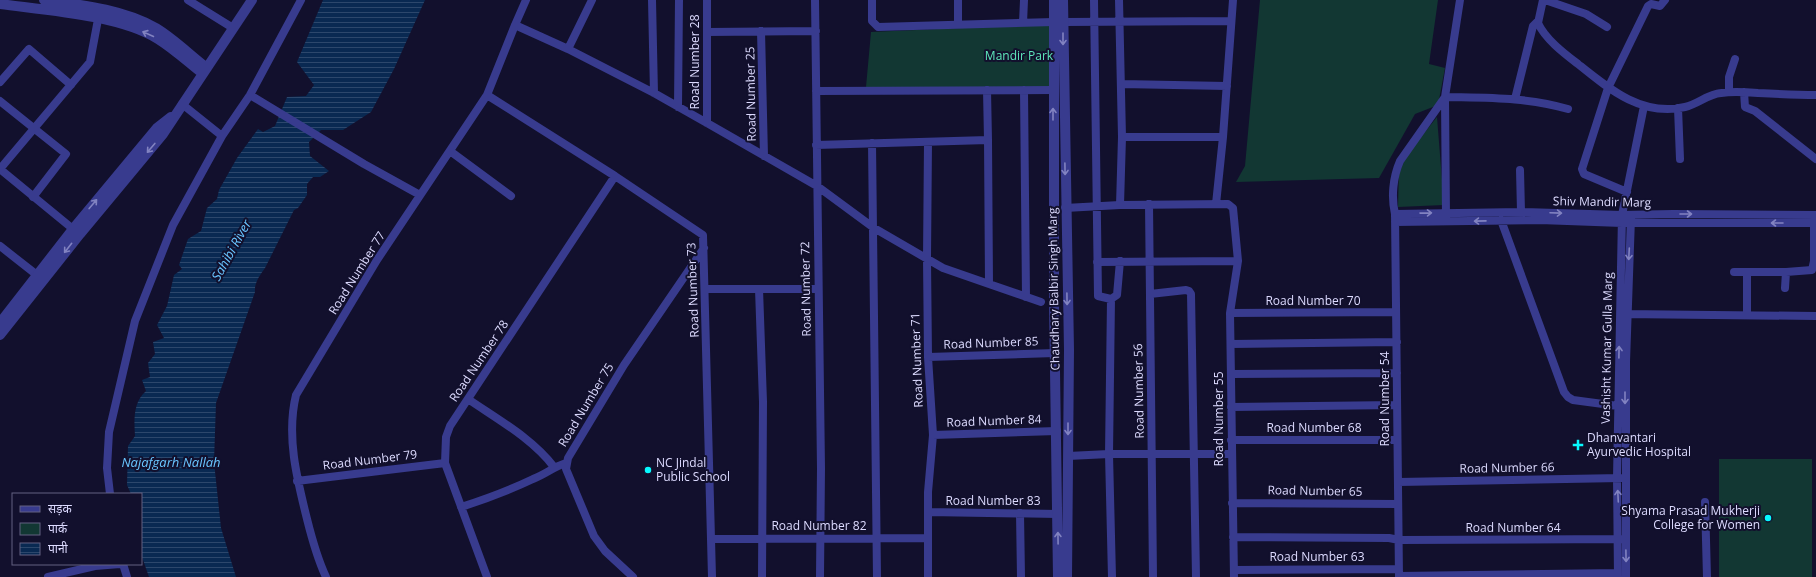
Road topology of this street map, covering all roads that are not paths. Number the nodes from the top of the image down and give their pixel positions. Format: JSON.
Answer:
{"nodes":[{"id":1,"x":44,"y":0,"type":"edge"},
{"id":2,"x":188,"y":0,"type":"edge"},
{"id":3,"x":252,"y":0,"type":"edge"},
{"id":4,"x":301,"y":0,"type":"edge"},
{"id":5,"x":526,"y":0,"type":"edge"},
{"id":6,"x":592,"y":0,"type":"edge"},
{"id":7,"x":652,"y":0,"type":"edge"},
{"id":8,"x":679,"y":0,"type":"edge"},
{"id":9,"x":706,"y":0,"type":"edge"},
{"id":10,"x":815,"y":0,"type":"edge"},
{"id":11,"x":872,"y":0,"type":"edge"},
{"id":12,"x":958,"y":0,"type":"edge"},
{"id":13,"x":1024,"y":0,"type":"edge"},
{"id":14,"x":1054,"y":0,"type":"edge"},
{"id":15,"x":1063,"y":0,"type":"edge"},
{"id":16,"x":1094,"y":0,"type":"edge"},
{"id":17,"x":1119,"y":0,"type":"edge"},
{"id":18,"x":1232,"y":0,"type":"edge"},
{"id":19,"x":1460,"y":0,"type":"edge"},
{"id":20,"x":1544,"y":0,"type":"edge"},
{"id":21,"x":1666,"y":0,"type":"edge"},
{"id":22,"x":74,"y":2,"type":"edge"},
{"id":23,"x":201,"y":3,"type":"edge"},
{"id":24,"x":0,"y":4,"type":"edge"},
{"id":25,"x":99,"y":14,"type":"junction"},
{"id":26,"x":1231,"y":21,"type":"junction"},
{"id":27,"x":1538,"y":21,"type":"junction"},
{"id":28,"x":1023,"y":22,"type":"junction"},
{"id":29,"x":1059,"y":22,"type":"junction"},
{"id":30,"x":1094,"y":22,"type":"junction"},
{"id":31,"x":1119,"y":22,"type":"junction"},
{"id":32,"x":958,"y":24,"type":"junction"},
{"id":33,"x":514,"y":25,"type":"junction"},
{"id":34,"x":1607,"y":26,"type":"dead end"},
{"id":35,"x":233,"y":28,"type":"junction"},
{"id":36,"x":761,"y":31,"type":"junction"},
{"id":37,"x":816,"y":31,"type":"junction"},
{"id":38,"x":707,"y":32,"type":"junction"},
{"id":39,"x":568,"y":49,"type":"junction"},
{"id":40,"x":1735,"y":59,"type":"dead end"},
{"id":41,"x":204,"y":71,"type":"junction"},
{"id":42,"x":0,"y":82,"type":"edge"},
{"id":43,"x":71,"y":84,"type":"junction"},
{"id":44,"x":1121,"y":84,"type":"junction"},
{"id":45,"x":1226,"y":86,"type":"junction"},
{"id":46,"x":1608,"y":88,"type":"junction"},
{"id":47,"x":816,"y":90,"type":"junction"},
{"id":48,"x":987,"y":90,"type":"junction"},
{"id":49,"x":1024,"y":90,"type":"junction"},
{"id":50,"x":1053,"y":90,"type":"junction"},
{"id":51,"x":1729,"y":92,"type":"junction"},
{"id":52,"x":1744,"y":92,"type":"junction"},
{"id":53,"x":654,"y":93,"type":"junction"},
{"id":54,"x":250,"y":95,"type":"junction"},
{"id":55,"x":487,"y":95,"type":"junction"},
{"id":56,"x":1816,"y":95,"type":"edge"},
{"id":57,"x":1445,"y":97,"type":"junction"},
{"id":58,"x":1515,"y":99,"type":"junction"},
{"id":59,"x":0,"y":101,"type":"edge"},
{"id":60,"x":182,"y":104,"type":"junction"},
{"id":61,"x":1644,"y":106,"type":"junction"},
{"id":62,"x":678,"y":107,"type":"junction"},
{"id":63,"x":1678,"y":108,"type":"junction"},
{"id":64,"x":1568,"y":109,"type":"dead end"},
{"id":65,"x":173,"y":116,"type":"junction"},
{"id":66,"x":707,"y":123,"type":"junction"},
{"id":67,"x":34,"y":128,"type":"junction"},
{"id":68,"x":222,"y":136,"type":"junction"},
{"id":69,"x":1122,"y":137,"type":"junction"},
{"id":70,"x":1223,"y":137,"type":"junction"},
{"id":71,"x":988,"y":140,"type":"junction"},
{"id":72,"x":928,"y":142,"type":"junction"},
{"id":73,"x":872,"y":144,"type":"junction"},
{"id":74,"x":816,"y":145,"type":"junction"},
{"id":75,"x":450,"y":151,"type":"junction"},
{"id":76,"x":764,"y":156,"type":"junction"},
{"id":77,"x":1680,"y":159,"type":"dead end"},
{"id":78,"x":1816,"y":159,"type":"edge"},
{"id":79,"x":0,"y":169,"type":"edge"},
{"id":80,"x":1520,"y":170,"type":"dead end"},
{"id":81,"x":615,"y":176,"type":"junction"},
{"id":82,"x":817,"y":186,"type":"junction"},
{"id":83,"x":1627,"y":192,"type":"junction"},
{"id":84,"x":420,"y":195,"type":"junction"},
{"id":85,"x":511,"y":196,"type":"dead end"},
{"id":86,"x":33,"y":197,"type":"junction"},
{"id":87,"x":1149,"y":204,"type":"junction"},
{"id":88,"x":1216,"y":204,"type":"junction"},
{"id":89,"x":1120,"y":205,"type":"junction"},
{"id":90,"x":1096,"y":207,"type":"junction"},
{"id":91,"x":1065,"y":208,"type":"junction"},
{"id":92,"x":1521,"y":212,"type":"junction"},
{"id":93,"x":1446,"y":217,"type":"junction"},
{"id":94,"x":1395,"y":218,"type":"junction"},
{"id":95,"x":1622,"y":219,"type":"junction"},
{"id":96,"x":1501,"y":220,"type":"junction"},
{"id":97,"x":1631,"y":220,"type":"junction"},
{"id":98,"x":1815,"y":220,"type":"edge"},
{"id":99,"x":874,"y":228,"type":"junction"},
{"id":100,"x":73,"y":229,"type":"junction"},
{"id":101,"x":0,"y":246,"type":"edge"},
{"id":102,"x":704,"y":248,"type":"junction"},
{"id":103,"x":926,"y":259,"type":"junction"},
{"id":104,"x":1120,"y":261,"type":"junction"},
{"id":105,"x":1149,"y":261,"type":"junction"},
{"id":106,"x":1238,"y":261,"type":"junction"},
{"id":107,"x":1097,"y":262,"type":"junction"},
{"id":108,"x":1734,"y":272,"type":"dead end"},
{"id":109,"x":1747,"y":272,"type":"junction"},
{"id":110,"x":1786,"y":272,"type":"junction"},
{"id":111,"x":37,"y":275,"type":"junction"},
{"id":112,"x":989,"y":284,"type":"junction"},
{"id":113,"x":1785,"y":288,"type":"dead end"},
{"id":114,"x":705,"y":289,"type":"junction"},
{"id":115,"x":759,"y":289,"type":"junction"},
{"id":116,"x":818,"y":289,"type":"junction"},
{"id":117,"x":1150,"y":294,"type":"junction"},
{"id":118,"x":1026,"y":298,"type":"junction"},
{"id":119,"x":1110,"y":299,"type":"junction"},
{"id":120,"x":1041,"y":302,"type":"dead end"},
{"id":121,"x":1396,"y":312,"type":"junction"},
{"id":122,"x":1230,"y":313,"type":"junction"},
{"id":123,"x":1623,"y":314,"type":"junction"},
{"id":124,"x":1746,"y":315,"type":"junction"},
{"id":125,"x":1816,"y":316,"type":"edge"},
{"id":126,"x":1,"y":329,"type":"edge"},
{"id":127,"x":1396,"y":342,"type":"junction"},
{"id":128,"x":1230,"y":344,"type":"junction"},
{"id":129,"x":1055,"y":353,"type":"junction"},
{"id":130,"x":928,"y":357,"type":"junction"},
{"id":131,"x":1397,"y":373,"type":"junction"},
{"id":132,"x":1231,"y":374,"type":"junction"},
{"id":133,"x":468,"y":399,"type":"junction"},
{"id":134,"x":1397,"y":405,"type":"junction"},
{"id":135,"x":1618,"y":406,"type":"junction"},
{"id":136,"x":1231,"y":407,"type":"junction"},
{"id":137,"x":1057,"y":430,"type":"junction"},
{"id":138,"x":933,"y":435,"type":"junction"},
{"id":139,"x":1231,"y":440,"type":"junction"},
{"id":140,"x":1397,"y":440,"type":"junction"},
{"id":141,"x":1110,"y":454,"type":"junction"},
{"id":142,"x":1152,"y":454,"type":"junction"},
{"id":143,"x":1194,"y":454,"type":"junction"},
{"id":144,"x":1231,"y":454,"type":"junction"},
{"id":145,"x":1068,"y":456,"type":"junction"},
{"id":146,"x":445,"y":463,"type":"junction"},
{"id":147,"x":566,"y":463,"type":"junction"},
{"id":148,"x":554,"y":467,"type":"junction"},
{"id":149,"x":1621,"y":478,"type":"junction"},
{"id":150,"x":297,"y":481,"type":"junction"},
{"id":151,"x":1398,"y":482,"type":"junction"},
{"id":152,"x":110,"y":493,"type":"edge"},
{"id":153,"x":1705,"y":502,"type":"dead end"},
{"id":154,"x":1232,"y":503,"type":"junction"},
{"id":155,"x":1398,"y":504,"type":"junction"},
{"id":156,"x":461,"y":507,"type":"junction"},
{"id":157,"x":928,"y":512,"type":"junction"},
{"id":158,"x":1020,"y":513,"type":"junction"},
{"id":159,"x":1058,"y":514,"type":"junction"},
{"id":160,"x":1233,"y":537,"type":"junction"},
{"id":161,"x":819,"y":538,"type":"junction"},
{"id":162,"x":875,"y":538,"type":"junction"},
{"id":163,"x":928,"y":538,"type":"junction"},
{"id":164,"x":711,"y":539,"type":"junction"},
{"id":165,"x":762,"y":539,"type":"junction"},
{"id":166,"x":1622,"y":539,"type":"junction"},
{"id":167,"x":1399,"y":540,"type":"junction"},
{"id":168,"x":108,"y":565,"type":"edge"},
{"id":169,"x":123,"y":565,"type":"edge"},
{"id":170,"x":1234,"y":574,"type":"edge"},
{"id":171,"x":1399,"y":574,"type":"edge"},
{"id":172,"x":1618,"y":575,"type":"edge"},
{"id":173,"x":48,"y":577,"type":"edge"},
{"id":174,"x":127,"y":577,"type":"edge"},
{"id":175,"x":326,"y":577,"type":"edge"},
{"id":176,"x":487,"y":577,"type":"edge"},
{"id":177,"x":633,"y":577,"type":"edge"},
{"id":178,"x":712,"y":577,"type":"edge"},
{"id":179,"x":762,"y":577,"type":"edge"},
{"id":180,"x":820,"y":577,"type":"edge"},
{"id":181,"x":877,"y":577,"type":"edge"},
{"id":182,"x":928,"y":577,"type":"edge"},
{"id":183,"x":1021,"y":577,"type":"edge"},
{"id":184,"x":1058,"y":577,"type":"edge"},
{"id":185,"x":1067,"y":577,"type":"edge"},
{"id":186,"x":1112,"y":577,"type":"edge"},
{"id":187,"x":1153,"y":577,"type":"edge"},
{"id":188,"x":1196,"y":577,"type":"edge"},
{"id":189,"x":1626,"y":577,"type":"edge"},
{"id":190,"x":1707,"y":577,"type":"edge"}],
"edges":[{"from":1,"to":22,"type":"street"},
{"from":2,"to":23,"type":"street"},
{"from":3,"to":35,"type":"street"},
{"from":4,"to":54,"type":"street"},
{"from":5,"to":33,"type":"street","name":"Road Number 77"},
{"from":6,"to":39,"type":"street"},
{"from":7,"to":53,"type":"street"},
{"from":8,"to":62,"type":"street"},
{"from":9,"to":38,"type":"street","name":"Road Number 28"},
{"from":10,"to":37,"type":"street","name":"Road Number 72"},
{"from":11,"to":32,"type":"street"},
{"from":12,"to":32,"type":"street"},
{"from":13,"to":28,"type":"street"},
{"from":14,"to":29,"type":"street","name":"Chaudhary Balbir Singh Marg"},
{"from":15,"to":29,"type":"street","name":"Chaudhary Balbir Singh Marg"},
{"from":16,"to":30,"type":"street"},
{"from":17,"to":31,"type":"street"},
{"from":18,"to":26,"type":"street"},
{"from":19,"to":57,"type":"street"},
{"from":20,"to":27,"type":"street"},
{"from":20,"to":34,"type":"street"},
{"from":21,"to":46,"type":"street"},
{"from":22,"to":25,"type":"street"},
{"from":23,"to":35,"type":"street"},
{"from":24,"to":25,"type":"street"},
{"from":25,"to":41,"type":"street"},
{"from":25,"to":43,"type":"street"},
{"from":26,"to":31,"type":"street"},
{"from":26,"to":45,"type":"street"},
{"from":27,"to":46,"type":"street"},
{"from":27,"to":58,"type":"street"},
{"from":28,"to":29,"type":"street"},
{"from":28,"to":32,"type":"street"},
{"from":29,"to":30,"type":"street"},
{"from":29,"to":50,"type":"street","name":"Chaudhary Balbir Singh Marg"},
{"from":29,"to":91,"type":"street","name":"Chaudhary Balbir Singh Marg","one_way":true},
{"from":30,"to":31,"type":"street"},
{"from":30,"to":90,"type":"street"},
{"from":31,"to":44,"type":"street"},
{"from":33,"to":39,"type":"street"},
{"from":33,"to":55,"type":"street","name":"Road Number 77"},
{"from":35,"to":41,"type":"street"},
{"from":36,"to":37,"type":"street"},
{"from":36,"to":38,"type":"street"},
{"from":36,"to":76,"type":"street","name":"Road Number 25"},
{"from":37,"to":47,"type":"street","name":"Road Number 72"},
{"from":38,"to":66,"type":"street","name":"Road Number 28"},
{"from":39,"to":53,"type":"street"},
{"from":40,"to":51,"type":"street"},
{"from":41,"to":60,"type":"street"},
{"from":42,"to":43,"type":"street"},
{"from":43,"to":67,"type":"street"},
{"from":44,"to":45,"type":"street"},
{"from":44,"to":69,"type":"street"},
{"from":45,"to":70,"type":"street"},
{"from":46,"to":61,"type":"street"},
{"from":46,"to":83,"type":"street"},
{"from":47,"to":48,"type":"street"},
{"from":47,"to":74,"type":"street","name":"Road Number 72"},
{"from":48,"to":49,"type":"street"},
{"from":48,"to":71,"type":"street"},
{"from":49,"to":50,"type":"street"},
{"from":49,"to":118,"type":"street"},
{"from":129,"to":50,"type":"street","name":"Chaudhary Balbir Singh Marg","one_way":true},
{"from":51,"to":52,"type":"street"},
{"from":51,"to":63,"type":"street"},
{"from":52,"to":56,"type":"street"},
{"from":52,"to":78,"type":"street"},
{"from":53,"to":62,"type":"street"},
{"from":54,"to":68,"type":"street"},
{"from":54,"to":84,"type":"street"},
{"from":55,"to":75,"type":"street","name":"Road Number 77"},
{"from":55,"to":81,"type":"street","name":"Road Number 73"},
{"from":57,"to":58,"type":"street"},
{"from":57,"to":93,"type":"street"},
{"from":57,"to":94,"type":"street","name":"Road Number 54"},
{"from":58,"to":64,"type":"street"},
{"from":59,"to":67,"type":"street"},
{"from":60,"to":65,"type":"street"},
{"from":60,"to":68,"type":"street"},
{"from":61,"to":63,"type":"street"},
{"from":61,"to":83,"type":"street","name":"Vashisht Kumar Gulla Marg"},
{"from":62,"to":66,"type":"street"},
{"from":63,"to":77,"type":"street"},
{"from":100,"to":65,"type":"street","one_way":true},
{"from":65,"to":126,"type":"street","one_way":true},
{"from":66,"to":76,"type":"street"},
{"from":67,"to":79,"type":"street"},
{"from":67,"to":86,"type":"street"},
{"from":68,"to":152,"type":"street"},
{"from":69,"to":70,"type":"street"},
{"from":69,"to":89,"type":"street"},
{"from":70,"to":88,"type":"street"},
{"from":71,"to":72,"type":"street"},
{"from":71,"to":112,"type":"street"},
{"from":72,"to":73,"type":"street"},
{"from":72,"to":103,"type":"street","name":"Road Number 71"},
{"from":73,"to":74,"type":"street"},
{"from":73,"to":99,"type":"street"},
{"from":74,"to":82,"type":"street","name":"Road Number 72"},
{"from":75,"to":84,"type":"street","name":"Road Number 77"},
{"from":75,"to":85,"type":"street"},
{"from":76,"to":82,"type":"street"},
{"from":79,"to":86,"type":"street"},
{"from":80,"to":92,"type":"street"},
{"from":81,"to":102,"type":"street","name":"Road Number 73"},
{"from":81,"to":133,"type":"street","name":"Road Number 78"},
{"from":82,"to":99,"type":"street"},
{"from":82,"to":116,"type":"street","name":"Road Number 72"},
{"from":83,"to":95,"type":"street","name":"Vashisht Kumar Gulla Marg"},
{"from":84,"to":150,"type":"street","name":"Road Number 77"},
{"from":86,"to":100,"type":"street"},
{"from":87,"to":88,"type":"street"},
{"from":87,"to":89,"type":"street"},
{"from":87,"to":105,"type":"street","name":"Road Number 56"},
{"from":88,"to":106,"type":"street","name":"Road Number 55"},
{"from":89,"to":90,"type":"street"},
{"from":90,"to":91,"type":"street"},
{"from":90,"to":107,"type":"street"},
{"from":91,"to":145,"type":"street","name":"Chaudhary Balbir Singh Marg","one_way":true},
{"from":92,"to":93,"type":"street","name":"Shiv Mandir Marg"},
{"from":92,"to":95,"type":"street","name":"Shiv Mandir Marg","one_way":true},
{"from":93,"to":94,"type":"street"},
{"from":96,"to":93,"type":"street","one_way":true},
{"from":94,"to":121,"type":"street","name":"Road Number 54"},
{"from":95,"to":96,"type":"street"},
{"from":95,"to":97,"type":"street","name":"Shiv Mandir Marg"},
{"from":95,"to":123,"type":"street","name":"Vashisht Kumar Gulla Marg"},
{"from":96,"to":135,"type":"street"},
{"from":97,"to":98,"type":"street","name":"Shiv Mandir Marg"},
{"from":97,"to":123,"type":"street","name":"Vashisht Kumar Gulla Marg","one_way":true},
{"from":98,"to":110,"type":"street"},
{"from":99,"to":103,"type":"street"},
{"from":99,"to":162,"type":"street"},
{"from":100,"to":111,"type":"street"},
{"from":101,"to":111,"type":"street"},
{"from":102,"to":114,"type":"street","name":"Road Number 73"},
{"from":102,"to":147,"type":"street","name":"Road Number 75"},
{"from":103,"to":112,"type":"street"},
{"from":103,"to":130,"type":"street","name":"Road Number 71"},
{"from":104,"to":105,"type":"street"},
{"from":104,"to":107,"type":"street"},
{"from":104,"to":119,"type":"street"},
{"from":105,"to":106,"type":"street"},
{"from":105,"to":117,"type":"street","name":"Road Number 56"},
{"from":106,"to":122,"type":"street","name":"Road Number 55"},
{"from":107,"to":119,"type":"street"},
{"from":108,"to":109,"type":"street"},
{"from":109,"to":110,"type":"street"},
{"from":109,"to":124,"type":"street"},
{"from":110,"to":113,"type":"street"},
{"from":111,"to":126,"type":"street"},
{"from":112,"to":118,"type":"street"},
{"from":114,"to":115,"type":"street"},
{"from":114,"to":164,"type":"street","name":"Road Number 73"},
{"from":115,"to":116,"type":"street"},
{"from":115,"to":165,"type":"street"},
{"from":116,"to":161,"type":"street","name":"Road Number 72"},
{"from":117,"to":142,"type":"street","name":"Road Number 56"},
{"from":117,"to":143,"type":"street"},
{"from":118,"to":120,"type":"street"},
{"from":119,"to":141,"type":"street"},
{"from":121,"to":122,"type":"street","name":"Road Number 70"},
{"from":121,"to":127,"type":"street","name":"Road Number 54"},
{"from":122,"to":128,"type":"street","name":"Road Number 55"},
{"from":123,"to":124,"type":"street"},
{"from":135,"to":123,"type":"street","name":"Vashisht Kumar Gulla Marg","one_way":true},
{"from":123,"to":149,"type":"street","name":"Vashisht Kumar Gulla Marg","one_way":true},
{"from":124,"to":125,"type":"street"},
{"from":127,"to":128,"type":"street"},
{"from":127,"to":131,"type":"street","name":"Road Number 54"},
{"from":128,"to":132,"type":"street","name":"Road Number 55"},
{"from":129,"to":130,"type":"street","name":"Road Number 85"},
{"from":129,"to":137,"type":"street","name":"Chaudhary Balbir Singh Marg"},
{"from":130,"to":138,"type":"street","name":"Road Number 71"},
{"from":131,"to":132,"type":"street"},
{"from":131,"to":134,"type":"street","name":"Road Number 54"},
{"from":132,"to":136,"type":"street","name":"Road Number 55"},
{"from":133,"to":146,"type":"street","name":"Road Number 78"},
{"from":133,"to":148,"type":"street"},
{"from":134,"to":136,"type":"street"},
{"from":134,"to":140,"type":"street","name":"Road Number 54"},
{"from":135,"to":149,"type":"street","name":"Vashisht Kumar Gulla Marg"},
{"from":136,"to":139,"type":"street","name":"Road Number 55"},
{"from":137,"to":138,"type":"street","name":"Road Number 84"},
{"from":137,"to":159,"type":"street","name":"Chaudhary Balbir Singh Marg"},
{"from":138,"to":157,"type":"street","name":"Road Number 71"},
{"from":139,"to":140,"type":"street","name":"Road Number 68"},
{"from":139,"to":144,"type":"street","name":"Road Number 55"},
{"from":140,"to":151,"type":"street","name":"Road Number 54"},
{"from":141,"to":142,"type":"street"},
{"from":141,"to":145,"type":"street"},
{"from":141,"to":186,"type":"street"},
{"from":142,"to":143,"type":"street"},
{"from":142,"to":187,"type":"street","name":"Road Number 56"},
{"from":143,"to":144,"type":"street"},
{"from":143,"to":188,"type":"street"},
{"from":144,"to":154,"type":"street","name":"Road Number 55"},
{"from":145,"to":185,"type":"street","name":"Chaudhary Balbir Singh Marg"},
{"from":146,"to":150,"type":"street","name":"Road Number 79"},
{"from":146,"to":156,"type":"street","name":"Road Number 78"},
{"from":147,"to":148,"type":"street"},
{"from":147,"to":177,"type":"street","name":"Road Number 75"},
{"from":148,"to":156,"type":"street"},
{"from":149,"to":151,"type":"street","name":"Road Number 66"},
{"from":149,"to":166,"type":"street","name":"Vashisht Kumar Gulla Marg"},
{"from":150,"to":175,"type":"street","name":"Road Number 77"},
{"from":151,"to":155,"type":"street","name":"Road Number 54"},
{"from":153,"to":190,"type":"street"},
{"from":154,"to":155,"type":"street","name":"Road Number 65"},
{"from":154,"to":160,"type":"street","name":"Road Number 55"},
{"from":155,"to":167,"type":"street","name":"Road Number 54"},
{"from":156,"to":176,"type":"street","name":"Road Number 78"},
{"from":157,"to":158,"type":"street","name":"Road Number 83"},
{"from":157,"to":163,"type":"street","name":"Road Number 71"},
{"from":158,"to":159,"type":"street","name":"Road Number 83"},
{"from":158,"to":183,"type":"street"},
{"from":184,"to":159,"type":"street","name":"Chaudhary Balbir Singh Marg","one_way":true},
{"from":160,"to":167,"type":"street","name":"Road Number 64"},
{"from":160,"to":170,"type":"street","name":"Road Number 55"},
{"from":161,"to":162,"type":"street","name":"Road Number 82"},
{"from":161,"to":165,"type":"street","name":"Road Number 82"},
{"from":161,"to":180,"type":"street","name":"Road Number 72"},
{"from":162,"to":163,"type":"street","name":"Road Number 82"},
{"from":162,"to":181,"type":"street"},
{"from":163,"to":182,"type":"street","name":"Road Number 71"},
{"from":164,"to":165,"type":"street","name":"Road Number 82"},
{"from":164,"to":178,"type":"street","name":"Road Number 73"},
{"from":165,"to":179,"type":"street"},
{"from":166,"to":167,"type":"street","name":"Road Number 64"},
{"from":166,"to":172,"type":"street","name":"Vashisht Kumar Gulla Marg"},
{"from":166,"to":189,"type":"street","name":"Vashisht Kumar Gulla Marg","one_way":true},
{"from":167,"to":171,"type":"street","name":"Road Number 54"},
{"from":168,"to":173,"type":"street"},
{"from":169,"to":174,"type":"street"},
{"from":170,"to":171,"type":"street","name":"Road Number 63"},
{"from":171,"to":172,"type":"street","name":"Road Number 63"}]}
